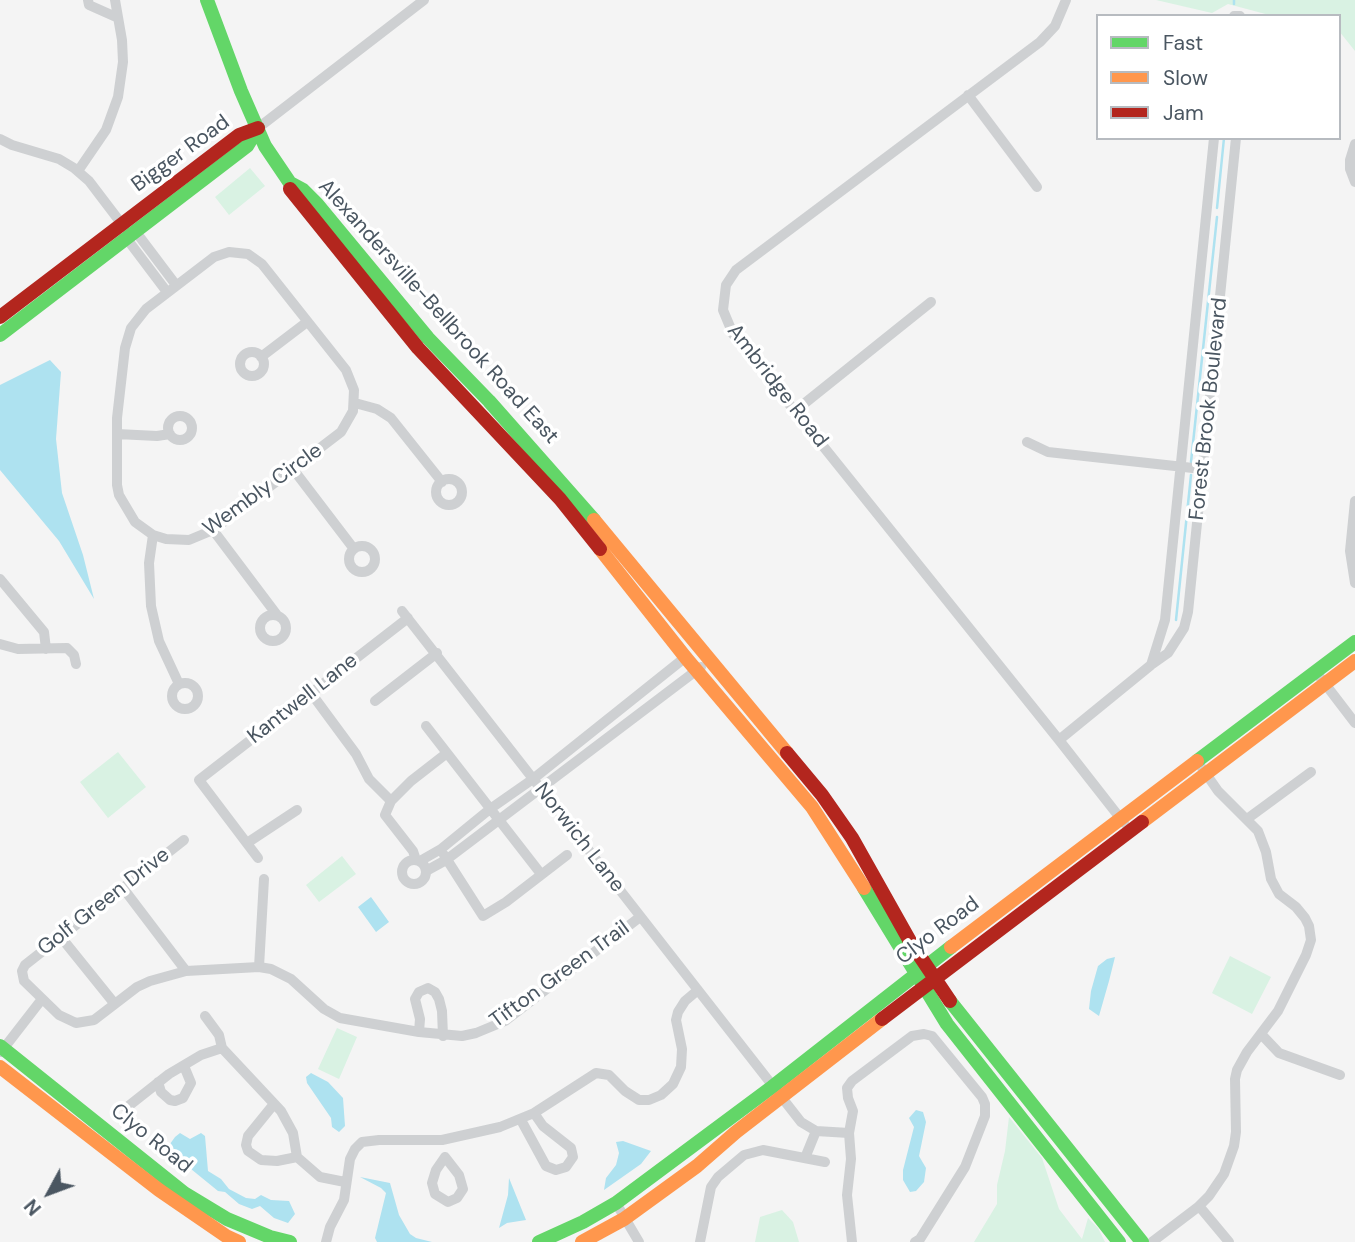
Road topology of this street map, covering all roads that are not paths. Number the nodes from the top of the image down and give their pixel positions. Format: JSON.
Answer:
{"nodes":[{"id":1,"x":88,"y":0,"type":"edge"},
{"id":2,"x":115,"y":0,"type":"edge"},
{"id":3,"x":207,"y":0,"type":"edge"},
{"id":4,"x":424,"y":0,"type":"edge"},
{"id":5,"x":1066,"y":0,"type":"edge"},
{"id":6,"x":116,"y":16,"type":"junction"},
{"id":7,"x":968,"y":95,"type":"junction"},
{"id":8,"x":258,"y":128,"type":"junction"},
{"id":9,"x":0,"y":139,"type":"edge"},
{"id":10,"x":1214,"y":140,"type":"edge"},
{"id":11,"x":1236,"y":140,"type":"edge"},
{"id":12,"x":1355,"y":144,"type":"edge"},
{"id":13,"x":78,"y":171,"type":"junction"},
{"id":14,"x":1355,"y":182,"type":"edge"},
{"id":15,"x":1037,"y":187,"type":"dead end"},
{"id":16,"x":129,"y":232,"type":"junction"},
{"id":17,"x":171,"y":288,"type":"junction"},
{"id":18,"x":932,"y":302,"type":"dead end"},
{"id":19,"x":0,"y":317,"type":"edge"},
{"id":20,"x":306,"y":322,"type":"junction"},
{"id":21,"x":0,"y":335,"type":"edge"},
{"id":22,"x":261,"y":357,"type":"dead end"},
{"id":23,"x":355,"y":403,"type":"junction"},
{"id":24,"x":795,"y":411,"type":"junction"},
{"id":25,"x":170,"y":434,"type":"dead end"},
{"id":26,"x":117,"y":435,"type":"junction"},
{"id":27,"x":1027,"y":442,"type":"dead end"},
{"id":28,"x":1180,"y":467,"type":"junction"},
{"id":29,"x":293,"y":469,"type":"junction"},
{"id":30,"x":1202,"y":469,"type":"junction"},
{"id":31,"x":442,"y":482,"type":"dead end"},
{"id":32,"x":564,"y":494,"type":"junction"},
{"id":33,"x":1355,"y":501,"type":"edge"},
{"id":34,"x":213,"y":530,"type":"junction"},
{"id":35,"x":153,"y":535,"type":"junction"},
{"id":36,"x":354,"y":549,"type":"dead end"},
{"id":37,"x":0,"y":579,"type":"edge"},
{"id":38,"x":1355,"y":583,"type":"edge"},
{"id":39,"x":405,"y":614,"type":"joint"},
{"id":40,"x":277,"y":615,"type":"dead end"},
{"id":41,"x":1355,"y":642,"type":"edge"},
{"id":42,"x":0,"y":644,"type":"edge"},
{"id":43,"x":699,"y":647,"type":"junction"},
{"id":44,"x":46,"y":649,"type":"junction"},
{"id":45,"x":437,"y":653,"type":"junction"},
{"id":46,"x":686,"y":658,"type":"junction"},
{"id":47,"x":710,"y":661,"type":"junction"},
{"id":48,"x":1355,"y":661,"type":"edge"},
{"id":49,"x":76,"y":664,"type":"dead end"},
{"id":50,"x":1151,"y":665,"type":"junction"},
{"id":51,"x":697,"y":670,"type":"junction"},
{"id":52,"x":1321,"y":678,"type":"junction"},
{"id":53,"x":178,"y":684,"type":"dead end"},
{"id":54,"x":311,"y":693,"type":"junction"},
{"id":55,"x":375,"y":701,"type":"dead end"},
{"id":56,"x":1355,"y":723,"type":"edge"},
{"id":57,"x":426,"y":726,"type":"dead end"},
{"id":58,"x":1059,"y":740,"type":"junction"},
{"id":59,"x":447,"y":753,"type":"junction"},
{"id":60,"x":1202,"y":768,"type":"junction"},
{"id":61,"x":1311,"y":772,"type":"dead end"},
{"id":62,"x":533,"y":779,"type":"junction"},
{"id":63,"x":541,"y":789,"type":"junction"},
{"id":64,"x":391,"y":801,"type":"junction"},
{"id":65,"x":490,"y":809,"type":"junction"},
{"id":66,"x":297,"y":810,"type":"dead end"},
{"id":67,"x":498,"y":819,"type":"junction"},
{"id":68,"x":1247,"y":819,"type":"junction"},
{"id":69,"x":1126,"y":826,"type":"junction"},
{"id":70,"x":184,"y":839,"type":"dead end"},
{"id":71,"x":247,"y":843,"type":"junction"},
{"id":72,"x":440,"y":849,"type":"junction"},
{"id":73,"x":567,"y":855,"type":"dead end"},
{"id":74,"x":258,"y":858,"type":"dead end"},
{"id":75,"x":418,"y":860,"type":"junction"},
{"id":76,"x":446,"y":860,"type":"junction"},
{"id":77,"x":426,"y":871,"type":"junction"},
{"id":78,"x":541,"y":874,"type":"junction"},
{"id":79,"x":264,"y":879,"type":"dead end"},
{"id":80,"x":123,"y":888,"type":"junction"},
{"id":81,"x":640,"y":917,"type":"junction"},
{"id":82,"x":60,"y":936,"type":"junction"},
{"id":83,"x":259,"y":967,"type":"junction"},
{"id":84,"x":186,"y":971,"type":"junction"},
{"id":85,"x":924,"y":977,"type":"junction"},
{"id":86,"x":698,"y":990,"type":"junction"},
{"id":87,"x":42,"y":999,"type":"junction"},
{"id":88,"x":114,"y":1003,"type":"junction"},
{"id":89,"x":205,"y":1016,"type":"dead end"},
{"id":90,"x":419,"y":1032,"type":"junction"},
{"id":91,"x":1261,"y":1034,"type":"junction"},
{"id":92,"x":443,"y":1036,"type":"junction"},
{"id":93,"x":222,"y":1048,"type":"junction"},
{"id":94,"x":1,"y":1049,"type":"edge"},
{"id":95,"x":184,"y":1066,"type":"junction"},
{"id":96,"x":0,"y":1067,"type":"edge"},
{"id":97,"x":1340,"y":1075,"type":"dead end"},
{"id":98,"x":158,"y":1082,"type":"junction"},
{"id":99,"x":776,"y":1093,"type":"junction"},
{"id":100,"x":274,"y":1104,"type":"junction"},
{"id":101,"x":126,"y":1108,"type":"dead end"},
{"id":102,"x":534,"y":1113,"type":"junction"},
{"id":103,"x":521,"y":1120,"type":"junction"},
{"id":104,"x":1049,"y":1127,"type":"junction"},
{"id":105,"x":816,"y":1131,"type":"junction"},
{"id":106,"x":849,"y":1133,"type":"junction"},
{"id":107,"x":1036,"y":1138,"type":"junction"},
{"id":108,"x":442,"y":1140,"type":"junction"},
{"id":109,"x":297,"y":1157,"type":"junction"},
{"id":110,"x":445,"y":1157,"type":"dead end"},
{"id":111,"x":805,"y":1158,"type":"junction"},
{"id":112,"x":825,"y":1162,"type":"dead end"},
{"id":113,"x":345,"y":1182,"type":"junction"},
{"id":114,"x":616,"y":1203,"type":"junction"},
{"id":115,"x":1199,"y":1206,"type":"junction"},
{"id":116,"x":624,"y":1219,"type":"junction"},
{"id":117,"x":239,"y":1242,"type":"edge"},
{"id":118,"x":290,"y":1242,"type":"edge"},
{"id":119,"x":326,"y":1242,"type":"edge"},
{"id":120,"x":539,"y":1242,"type":"edge"},
{"id":121,"x":582,"y":1242,"type":"edge"},
{"id":122,"x":639,"y":1242,"type":"edge"},
{"id":123,"x":700,"y":1242,"type":"edge"},
{"id":124,"x":852,"y":1242,"type":"edge"},
{"id":125,"x":915,"y":1242,"type":"edge"},
{"id":126,"x":1119,"y":1242,"type":"edge"},
{"id":127,"x":1142,"y":1242,"type":"edge"},
{"id":128,"x":1152,"y":1242,"type":"edge"},
{"id":129,"x":1229,"y":1242,"type":"edge"}],
"edges":[{"from":1,"to":6,"type":"street"},
{"from":2,"to":6,"type":"street"},
{"from":3,"to":8,"type":"main road","name":"Alexandersville-Bellbrook Road East"},
{"from":4,"to":8,"type":"street"},
{"from":5,"to":7,"type":"street","name":"Ambridge Road"},
{"from":6,"to":13,"type":"street"},
{"from":7,"to":15,"type":"street"},
{"from":7,"to":24,"type":"street","name":"Ambridge Road"},
{"from":8,"to":16,"type":"main road","name":"Bigger Road"},
{"from":8,"to":32,"type":"main road","name":"Alexandersville-Bellbrook Road East"},
{"from":9,"to":13,"type":"street"},
{"from":10,"to":28,"type":"street","name":"Forest Brook Boulevard"},
{"from":11,"to":30,"type":"street","name":"Forest Brook Boulevard"},
{"from":12,"to":14,"type":"street"},
{"from":13,"to":16,"type":"street"},
{"from":16,"to":17,"type":"street"},
{"from":16,"to":19,"type":"main road","name":"Bigger Road"},
{"from":16,"to":21,"type":"main road","name":"Bigger Road"},
{"from":17,"to":20,"type":"street"},
{"from":17,"to":26,"type":"street"},
{"from":18,"to":24,"type":"street"},
{"from":20,"to":22,"type":"street"},
{"from":20,"to":23,"type":"street"},
{"from":23,"to":29,"type":"street","name":"Wembly Circle"},
{"from":23,"to":31,"type":"street"},
{"from":24,"to":58,"type":"street","name":"Ambridge Road"},
{"from":25,"to":26,"type":"street"},
{"from":26,"to":35,"type":"street"},
{"from":27,"to":28,"type":"street"},
{"from":28,"to":30,"type":"street"},
{"from":28,"to":50,"type":"street","name":"Forest Brook Boulevard"},
{"from":29,"to":34,"type":"street","name":"Wembly Circle"},
{"from":29,"to":36,"type":"street"},
{"from":30,"to":50,"type":"street","name":"Forest Brook Boulevard"},
{"from":32,"to":43,"type":"main road","name":"Alexandersville-Bellbrook Road East"},
{"from":32,"to":46,"type":"main road","name":"Alexandersville-Bellbrook Road East"},
{"from":33,"to":38,"type":"street"},
{"from":34,"to":35,"type":"street","name":"Wembly Circle"},
{"from":34,"to":40,"type":"street"},
{"from":35,"to":53,"type":"street"},
{"from":37,"to":44,"type":"street"},
{"from":39,"to":45,"type":"street","name":"Norwich Lane"},
{"from":39,"to":54,"type":"street","name":"Kantwell Lane"},
{"from":41,"to":52,"type":"main road","name":"Clyo Road"},
{"from":42,"to":44,"type":"street"},
{"from":43,"to":46,"type":"street"},
{"from":43,"to":47,"type":"main road","name":"Alexandersville-Bellbrook Road East"},
{"from":44,"to":49,"type":"street"},
{"from":45,"to":55,"type":"street"},
{"from":45,"to":62,"type":"street","name":"Norwich Lane"},
{"from":46,"to":51,"type":"main road","name":"Alexandersville-Bellbrook Road East"},
{"from":46,"to":62,"type":"street"},
{"from":47,"to":51,"type":"street"},
{"from":47,"to":85,"type":"main road","name":"Alexandersville-Bellbrook Road East"},
{"from":48,"to":52,"type":"main road","name":"Clyo Road"},
{"from":50,"to":58,"type":"street","name":"Forest Brook Boulevard"},
{"from":51,"to":63,"type":"street"},
{"from":51,"to":85,"type":"main road","name":"Alexandersville-Bellbrook Road East"},
{"from":52,"to":56,"type":"street"},
{"from":52,"to":60,"type":"main road","name":"Clyo Road"},
{"from":54,"to":64,"type":"street"},
{"from":54,"to":71,"type":"street","name":"Kantwell Lane"},
{"from":57,"to":59,"type":"street"},
{"from":58,"to":69,"type":"street","name":"Ambridge Road"},
{"from":59,"to":64,"type":"street"},
{"from":59,"to":65,"type":"street"},
{"from":60,"to":68,"type":"street"},
{"from":60,"to":69,"type":"main road","name":"Clyo Road"},
{"from":61,"to":68,"type":"street"},
{"from":62,"to":63,"type":"street","name":"Norwich Lane"},
{"from":62,"to":65,"type":"street"},
{"from":63,"to":67,"type":"street"},
{"from":63,"to":81,"type":"street","name":"Norwich Lane"},
{"from":64,"to":75,"type":"street"},
{"from":65,"to":67,"type":"street"},
{"from":65,"to":72,"type":"street"},
{"from":66,"to":71,"type":"street"},
{"from":67,"to":76,"type":"street"},
{"from":67,"to":78,"type":"street"},
{"from":68,"to":91,"type":"street"},
{"from":69,"to":85,"type":"main road","name":"Clyo Road"},
{"from":70,"to":80,"type":"street","name":"Golf Green Drive"},
{"from":71,"to":74,"type":"street"},
{"from":72,"to":75,"type":"street"},
{"from":72,"to":76,"type":"street"},
{"from":73,"to":78,"type":"street"},
{"from":75,"to":77,"type":"street"},
{"from":75,"to":77,"type":"street"},
{"from":76,"to":77,"type":"street"},
{"from":76,"to":78,"type":"street"},
{"from":79,"to":83,"type":"street"},
{"from":80,"to":82,"type":"street","name":"Golf Green Drive"},
{"from":80,"to":84,"type":"street"},
{"from":81,"to":86,"type":"street","name":"Norwich Lane"},
{"from":81,"to":92,"type":"street","name":"Tifton Green Trail"},
{"from":82,"to":87,"type":"street","name":"Golf Green Drive"},
{"from":82,"to":88,"type":"street"},
{"from":83,"to":84,"type":"street","name":"Tifton Green Trail"},
{"from":83,"to":90,"type":"street","name":"Tifton Green Trail"},
{"from":84,"to":88,"type":"street","name":"Tifton Green Trail"},
{"from":85,"to":99,"type":"main road","name":"Clyo Road"},
{"from":85,"to":104,"type":"main road","name":"Alexandersville-Bellbrook Road East"},
{"from":85,"to":107,"type":"main road","name":"Alexandersville-Bellbrook Road East"},
{"from":86,"to":99,"type":"street","name":"Norwich Lane"},
{"from":86,"to":102,"type":"street"},
{"from":87,"to":88,"type":"street","name":"Tifton Green Trail"},
{"from":87,"to":94,"type":"street"},
{"from":89,"to":93,"type":"street"},
{"from":90,"to":92,"type":"street","name":"Tifton Green Trail"},
{"from":90,"to":92,"type":"street"},
{"from":91,"to":97,"type":"street"},
{"from":91,"to":115,"type":"street"},
{"from":93,"to":95,"type":"street"},
{"from":93,"to":100,"type":"street"},
{"from":94,"to":118,"type":"main road","name":"Clyo Road"},
{"from":95,"to":98,"type":"street"},
{"from":95,"to":98,"type":"street"},
{"from":96,"to":117,"type":"main road","name":"Clyo Road"},
{"from":98,"to":101,"type":"street"},
{"from":99,"to":105,"type":"street","name":"Norwich Lane"},
{"from":99,"to":114,"type":"main road","name":"Clyo Road"},
{"from":99,"to":116,"type":"main road","name":"Clyo Road"},
{"from":100,"to":109,"type":"street"},
{"from":100,"to":109,"type":"street"},
{"from":102,"to":103,"type":"street"},
{"from":102,"to":103,"type":"street"},
{"from":103,"to":108,"type":"street"},
{"from":104,"to":107,"type":"main road"},
{"from":104,"to":127,"type":"main road","name":"Alexandersville-Bellbrook Road East"},
{"from":105,"to":106,"type":"street"},
{"from":105,"to":111,"type":"street"},
{"from":106,"to":124,"type":"street"},
{"from":106,"to":125,"type":"street"},
{"from":107,"to":126,"type":"main road","name":"Alexandersville-Bellbrook Road East"},
{"from":108,"to":110,"type":"street"},
{"from":108,"to":113,"type":"street"},
{"from":109,"to":113,"type":"street"},
{"from":111,"to":112,"type":"street"},
{"from":111,"to":123,"type":"street"},
{"from":113,"to":119,"type":"street"},
{"from":114,"to":116,"type":"street"},
{"from":114,"to":120,"type":"main road","name":"Clyo Road"},
{"from":115,"to":128,"type":"street"},
{"from":115,"to":129,"type":"street"},
{"from":116,"to":121,"type":"main road","name":"Clyo Road"},
{"from":116,"to":122,"type":"street"}]}
